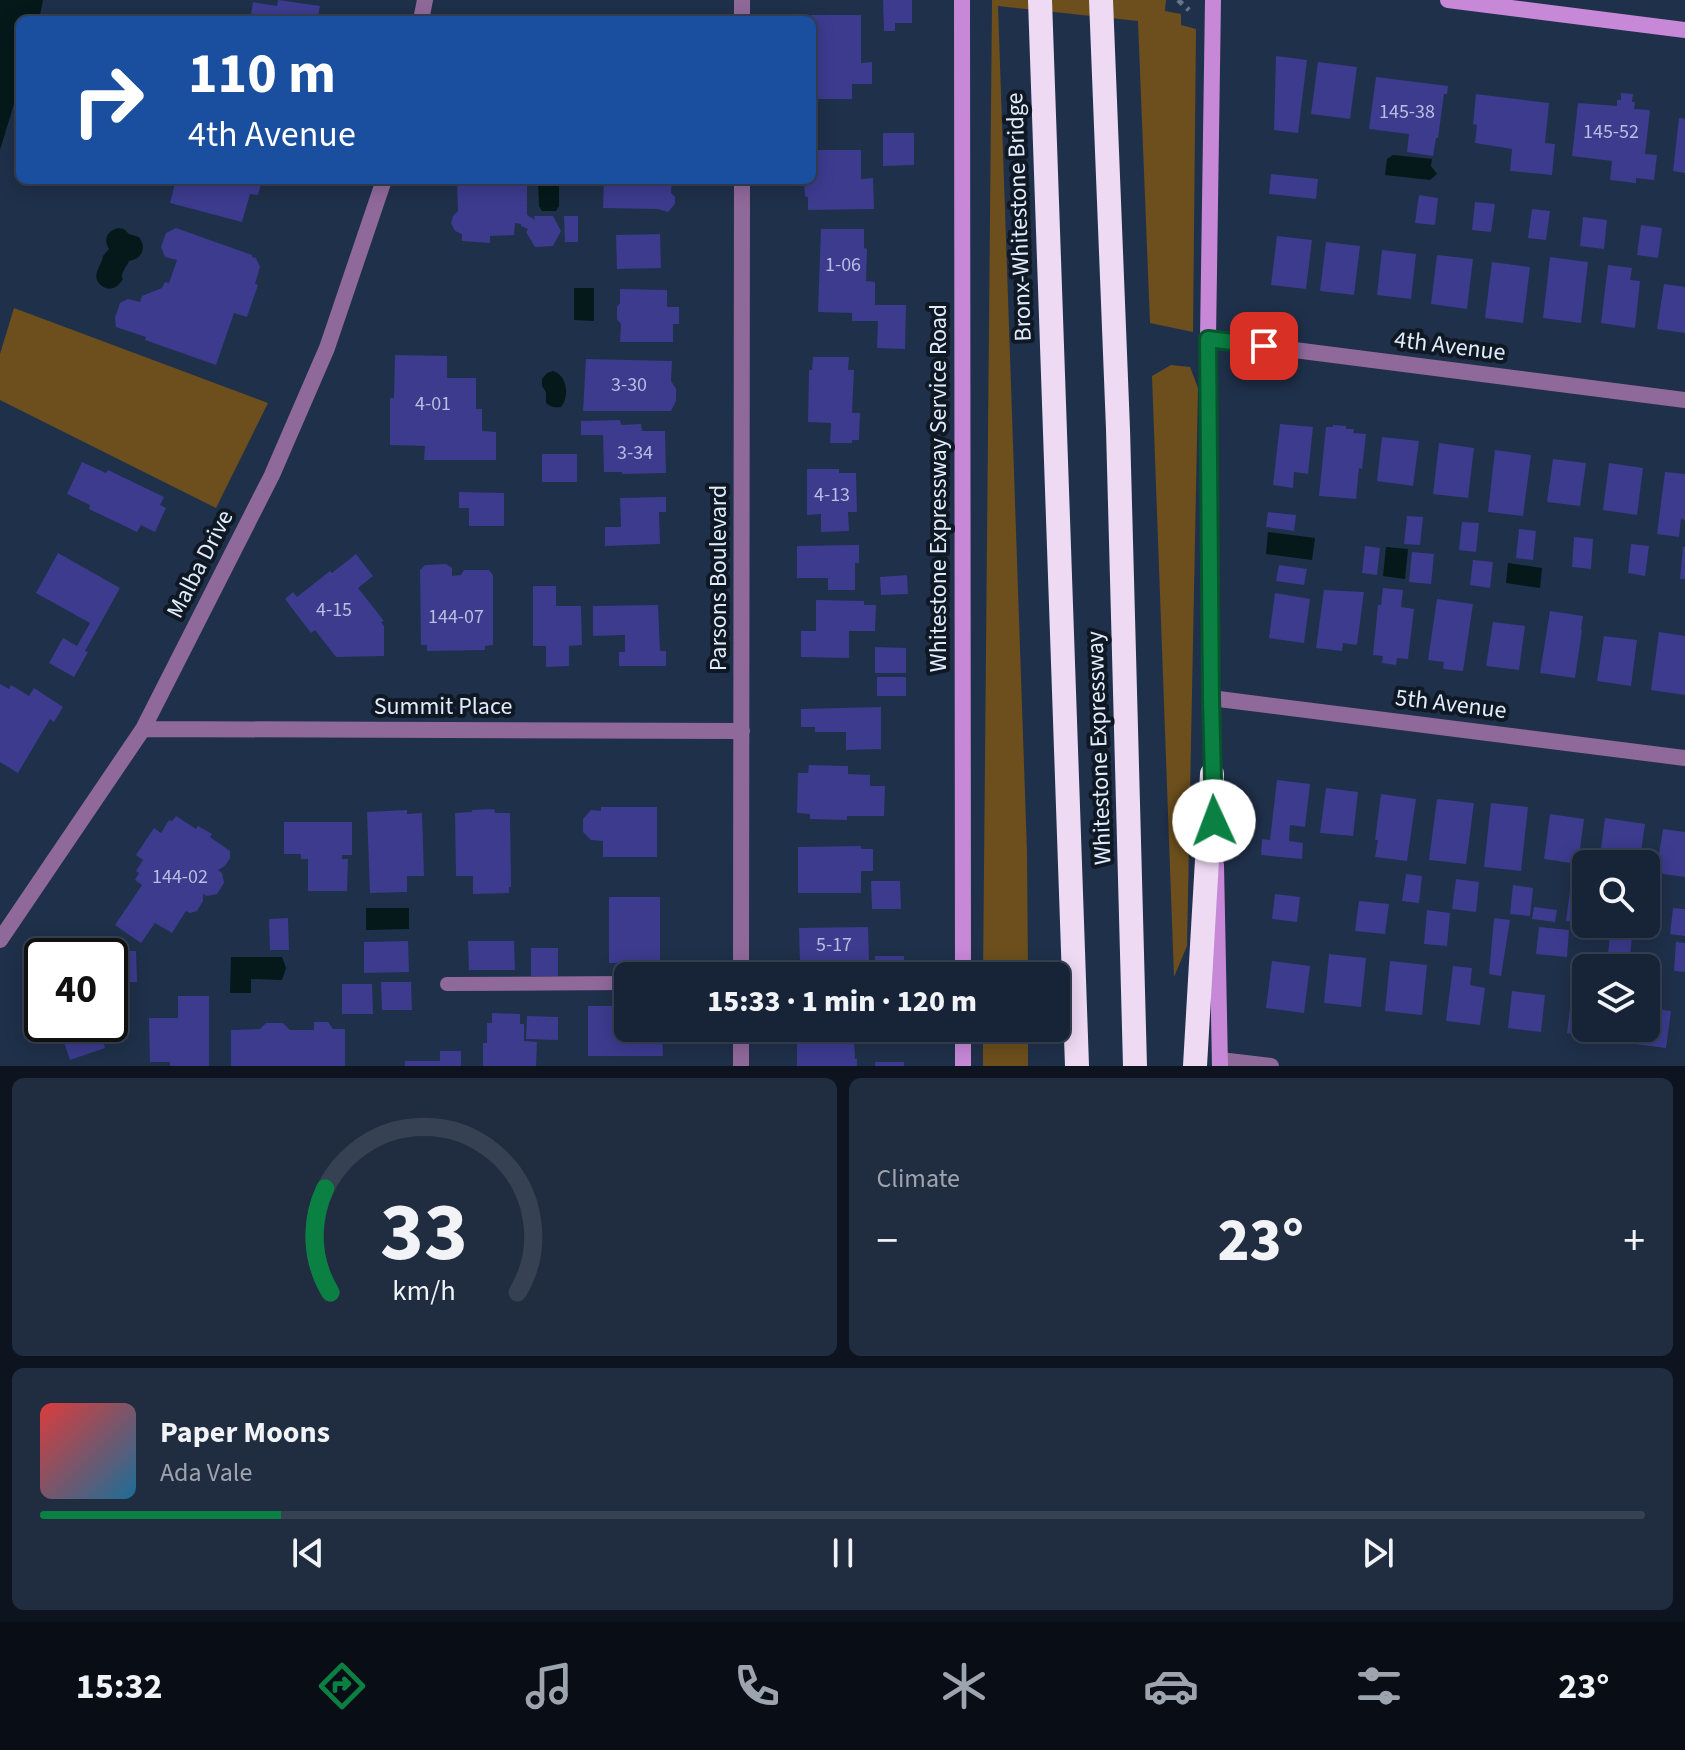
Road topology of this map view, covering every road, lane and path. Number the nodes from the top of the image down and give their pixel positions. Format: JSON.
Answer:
{"nodes":[{"id":1,"x":962,"y":0,"type":"edge"},
{"id":2,"x":1040,"y":0,"type":"edge"},
{"id":3,"x":1101,"y":0,"type":"edge"},
{"id":4,"x":1178,"y":0,"type":"edge"},
{"id":5,"x":1213,"y":0,"type":"edge"},
{"id":6,"x":1448,"y":0,"type":"edge"},
{"id":7,"x":1193,"y":13,"type":"dead end"},
{"id":8,"x":1685,"y":30,"type":"edge"},
{"id":9,"x":383,"y":184,"type":"edge"},
{"id":10,"x":742,"y":184,"type":"edge"},
{"id":11,"x":1208,"y":339,"type":"junction"},
{"id":12,"x":1685,"y":400,"type":"edge"},
{"id":13,"x":1055,"y":432,"type":"joint"},
{"id":14,"x":1211,"y":698,"type":"junction"},
{"id":15,"x":143,"y":729,"type":"junction"},
{"id":16,"x":742,"y":731,"type":"junction"},
{"id":17,"x":1685,"y":758,"type":"edge"},
{"id":18,"x":1212,"y":774,"type":"junction"},
{"id":19,"x":0,"y":940,"type":"edge"},
{"id":20,"x":741,"y":962,"type":"edge"},
{"id":21,"x":963,"y":962,"type":"edge"},
{"id":22,"x":614,"y":983,"type":"edge"},
{"id":23,"x":447,"y":984,"type":"dead end"},
{"id":24,"x":741,"y":1042,"type":"edge"},
{"id":25,"x":963,"y":1042,"type":"edge"},
{"id":26,"x":1220,"y":1063,"type":"edge"},
{"id":27,"x":741,"y":1066,"type":"edge"},
{"id":28,"x":963,"y":1066,"type":"edge"},
{"id":29,"x":1077,"y":1066,"type":"edge"},
{"id":30,"x":1135,"y":1066,"type":"edge"},
{"id":31,"x":1195,"y":1066,"type":"edge"},
{"id":32,"x":1271,"y":1066,"type":"edge"}],
"edges":[{"from":1,"to":21,"type":"street","name":"Whitestone Expressway Service Road"},
{"from":2,"to":13,"type":"highway","name":"Bronx-Whitestone Bridge"},
{"from":3,"to":30,"type":"highway","name":"Whitestone Expressway"},
{"from":4,"to":7,"type":"path"},
{"from":5,"to":11,"type":"street"},
{"from":6,"to":8,"type":"street"},
{"from":9,"to":15,"type":"street","name":"Malba Drive"},
{"from":10,"to":16,"type":"street","name":"Parsons Boulevard"},
{"from":11,"to":12,"type":"street","name":"4th Avenue"},
{"from":11,"to":14,"type":"street"},
{"from":13,"to":29,"type":"highway","name":"Whitestone Expressway"},
{"from":14,"to":17,"type":"street","name":"5th Avenue"},
{"from":14,"to":18,"type":"street"},
{"from":15,"to":16,"type":"street","name":"Summit Place"},
{"from":15,"to":19,"type":"street","name":"Malba Drive"},
{"from":16,"to":20,"type":"street","name":"Parsons Boulevard"},
{"from":18,"to":26,"type":"street"},
{"from":18,"to":31,"type":"highway"},
{"from":22,"to":23,"type":"lane"},
{"from":24,"to":27,"type":"street"},
{"from":25,"to":28,"type":"street"},
{"from":26,"to":32,"type":"street"}]}
